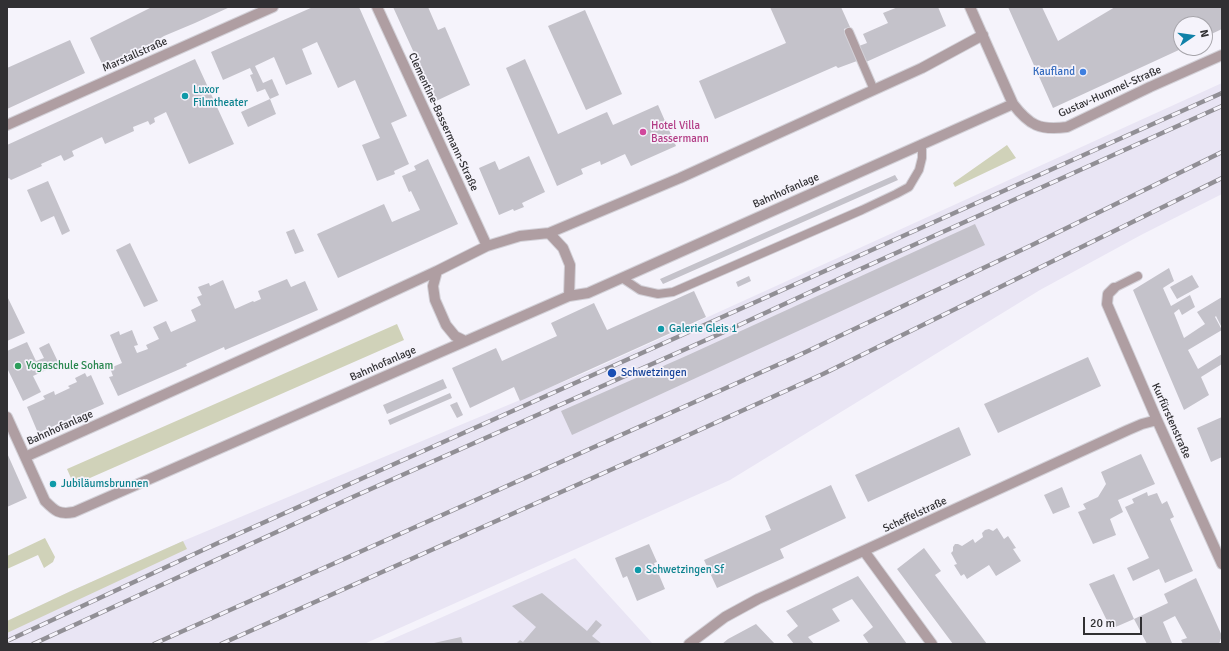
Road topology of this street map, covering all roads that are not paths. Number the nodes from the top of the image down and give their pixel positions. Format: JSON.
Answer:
{"nodes":[{"id":1,"x":273,"y":7,"type":"edge"},
{"id":2,"x":377,"y":7,"type":"edge"},
{"id":3,"x":970,"y":7,"type":"edge"},
{"id":4,"x":849,"y":32,"type":"dead end"},
{"id":5,"x":983,"y":35,"type":"junction"},
{"id":6,"x":1222,"y":55,"type":"edge"},
{"id":7,"x":874,"y":90,"type":"junction"},
{"id":8,"x":1013,"y":104,"type":"junction"},
{"id":9,"x":7,"y":125,"type":"edge"},
{"id":10,"x":922,"y":144,"type":"junction"},
{"id":11,"x":549,"y":233,"type":"junction"},
{"id":12,"x":487,"y":246,"type":"junction"},
{"id":13,"x":437,"y":271,"type":"junction"},
{"id":14,"x":1138,"y":276,"type":"dead end"},
{"id":15,"x":622,"y":278,"type":"junction"},
{"id":16,"x":1114,"y":288,"type":"joint"},
{"id":17,"x":569,"y":296,"type":"junction"},
{"id":18,"x":465,"y":341,"type":"junction"},
{"id":19,"x":7,"y":416,"type":"edge"},
{"id":20,"x":1157,"y":420,"type":"junction"},
{"id":21,"x":25,"y":457,"type":"junction"},
{"id":22,"x":864,"y":551,"type":"junction"},
{"id":23,"x":1222,"y":564,"type":"edge"},
{"id":24,"x":689,"y":644,"type":"edge"},
{"id":25,"x":932,"y":644,"type":"edge"}],
"edges":[{"from":1,"to":9,"type":"street","name":"Marstallstraße"},
{"from":2,"to":12,"type":"street","name":"Clementine-Bassermann-Straße"},
{"from":3,"to":5,"type":"street","name":"Gustav-Hummel-Straße"},
{"from":4,"to":7,"type":"lane"},
{"from":5,"to":7,"type":"street","name":"Bahnhofanlage"},
{"from":5,"to":8,"type":"street","name":"Gustav-Hummel-Straße"},
{"from":6,"to":8,"type":"street","name":"Gustav-Hummel-Straße"},
{"from":7,"to":11,"type":"street","name":"Bahnhofanlage"},
{"from":8,"to":10,"type":"street","name":"Bahnhofanlage"},
{"from":10,"to":15,"type":"street","name":"Bahnhofanlage"},
{"from":10,"to":15,"type":"lane"},
{"from":11,"to":12,"type":"street","name":"Bahnhofanlage"},
{"from":11,"to":17,"type":"street"},
{"from":12,"to":13,"type":"street","name":"Bahnhofanlage"},
{"from":13,"to":18,"type":"street"},
{"from":13,"to":21,"type":"street","name":"Bahnhofanlage"},
{"from":14,"to":16,"type":"lane"},
{"from":15,"to":17,"type":"street","name":"Bahnhofanlage"},
{"from":16,"to":20,"type":"street","name":"Kurfürstenstraße"},
{"from":17,"to":18,"type":"street","name":"Bahnhofanlage"},
{"from":18,"to":21,"type":"street","name":"Bahnhofanlage"},
{"from":19,"to":21,"type":"street"},
{"from":20,"to":22,"type":"street","name":"Scheffelstraße"},
{"from":20,"to":23,"type":"street","name":"Kurfürstenstraße"},
{"from":22,"to":24,"type":"street","name":"Scheffelstraße"},
{"from":22,"to":25,"type":"street"}]}
